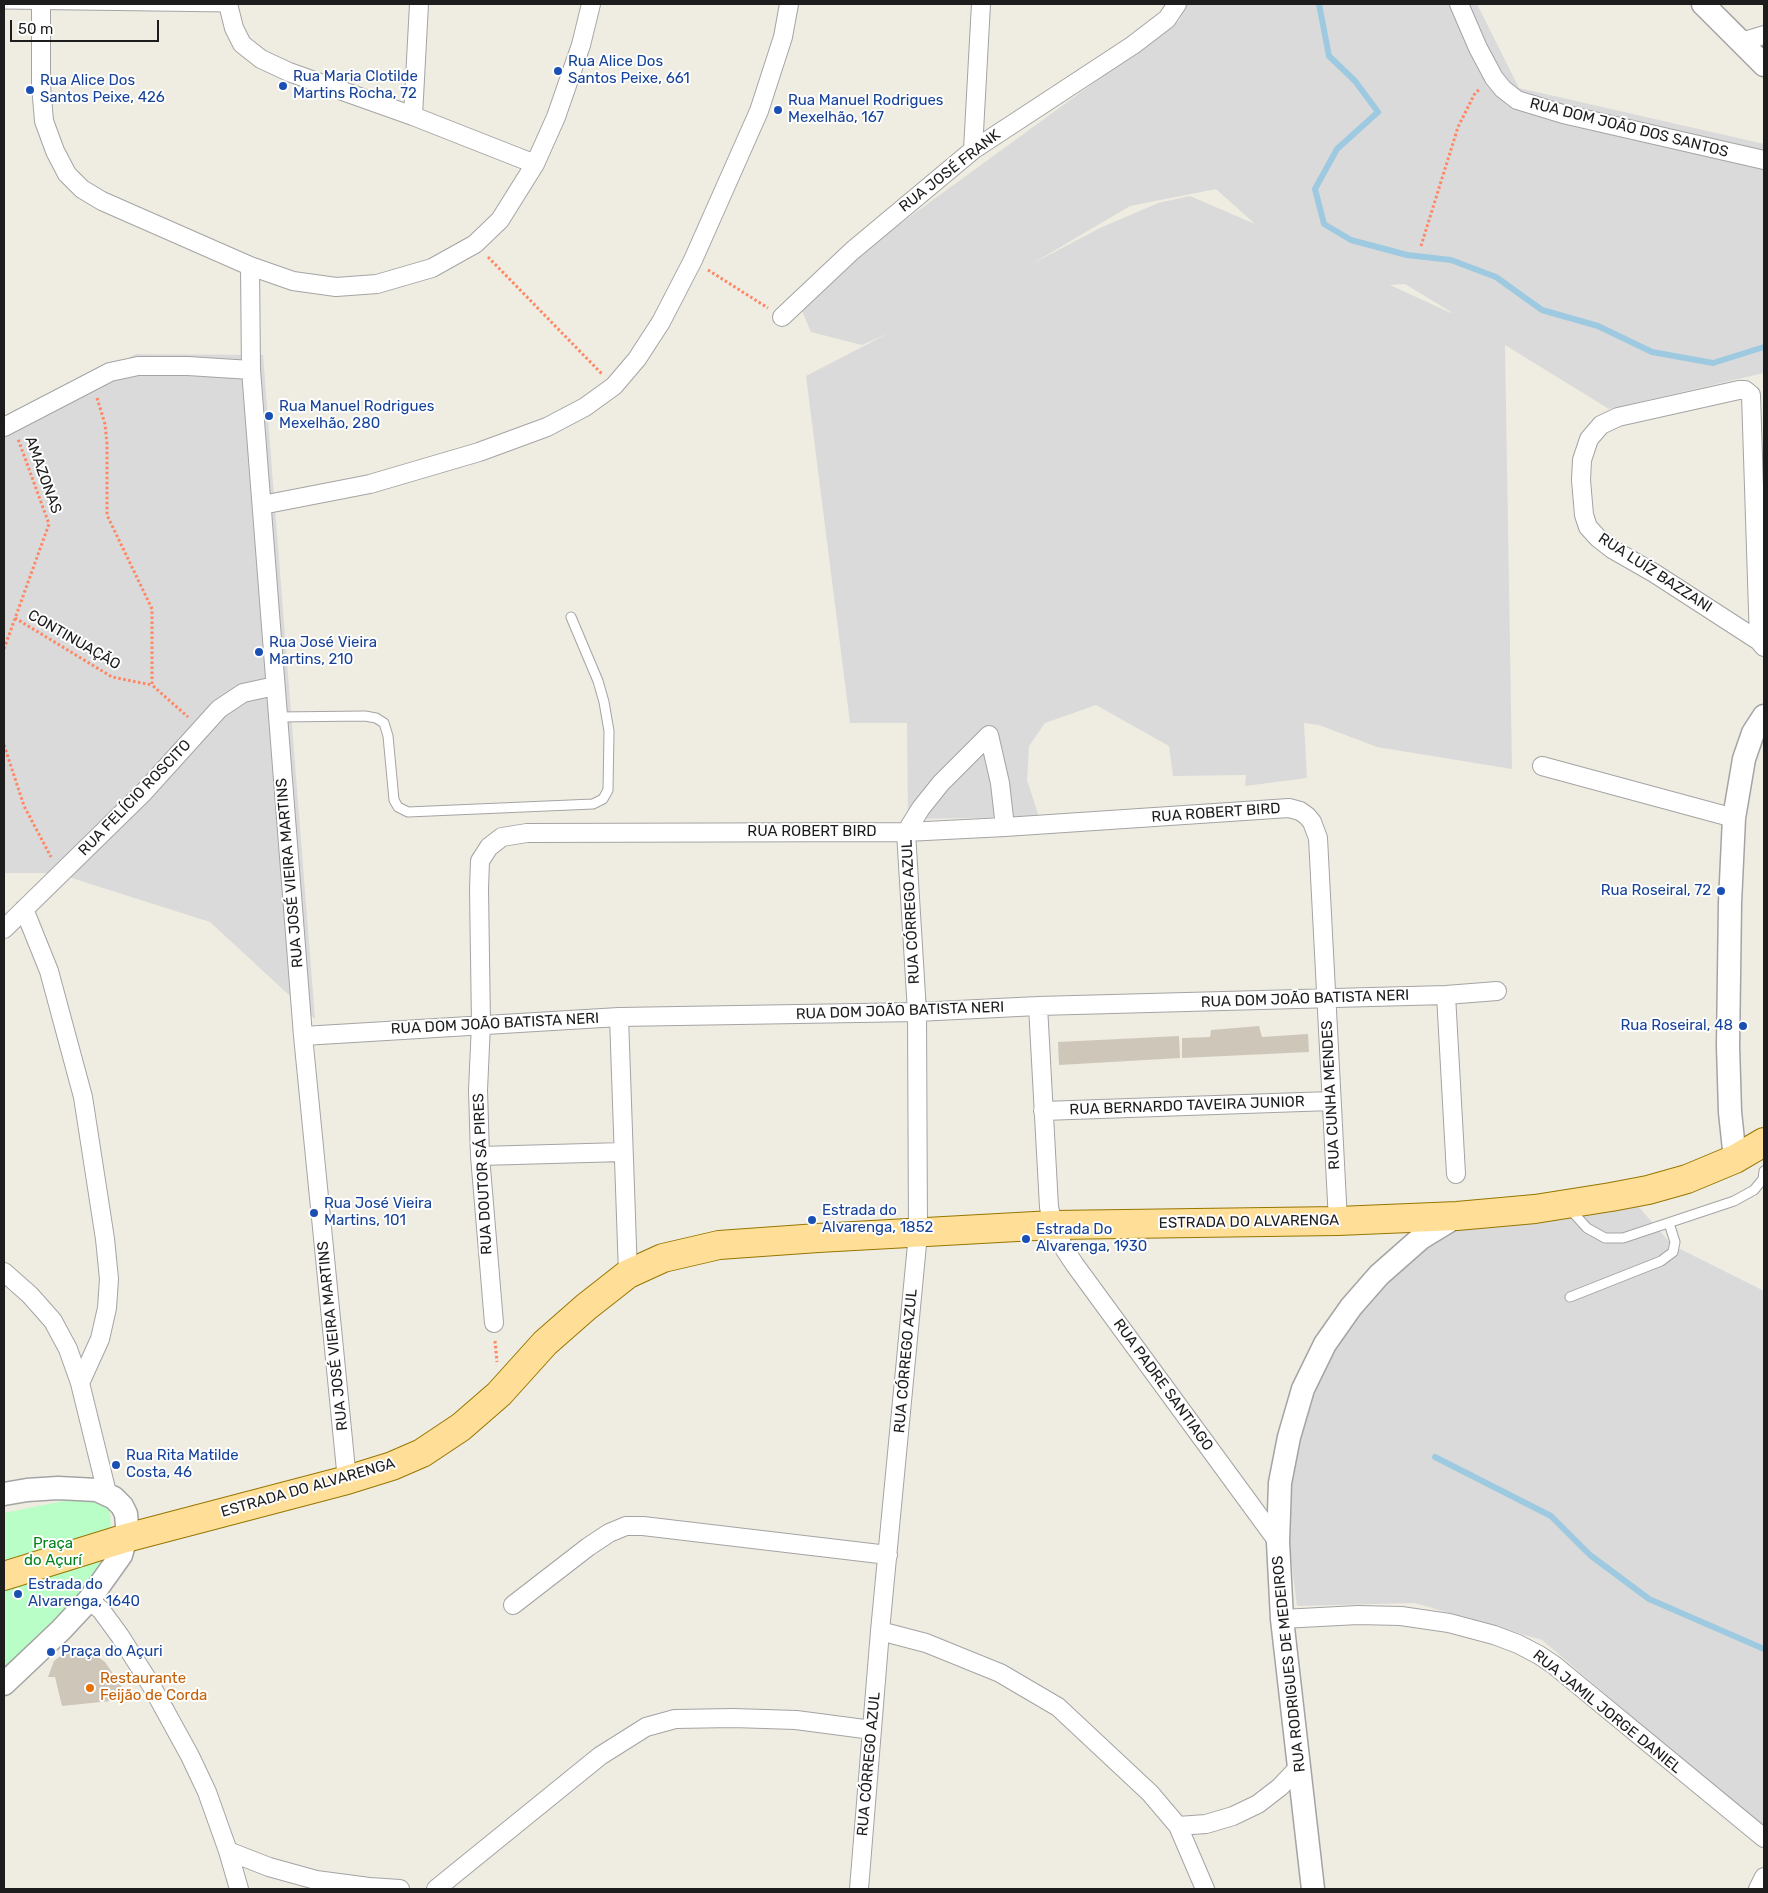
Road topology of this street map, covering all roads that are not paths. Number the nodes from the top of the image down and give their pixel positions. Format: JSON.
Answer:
{"nodes":[{"id":1,"x":4,"y":4,"type":"edge"},
{"id":2,"x":419,"y":4,"type":"edge"},
{"id":3,"x":591,"y":4,"type":"edge"},
{"id":4,"x":981,"y":4,"type":"edge"},
{"id":5,"x":1177,"y":4,"type":"edge"},
{"id":6,"x":1703,"y":4,"type":"edge"},
{"id":7,"x":41,"y":5,"type":"edge"},
{"id":8,"x":228,"y":5,"type":"edge"},
{"id":9,"x":1455,"y":5,"type":"edge"},
{"id":10,"x":786,"y":6,"type":"edge"},
{"id":11,"x":1764,"y":35,"type":"edge"},
{"id":12,"x":1740,"y":42,"type":"junction"},
{"id":13,"x":1764,"y":65,"type":"edge"},
{"id":14,"x":413,"y":116,"type":"junction"},
{"id":15,"x":973,"y":150,"type":"junction"},
{"id":16,"x":1764,"y":160,"type":"edge"},
{"id":17,"x":535,"y":164,"type":"junction"},
{"id":18,"x":250,"y":266,"type":"junction"},
{"id":19,"x":782,"y":317,"type":"road end"},
{"id":20,"x":251,"y":370,"type":"junction"},
{"id":21,"x":8,"y":424,"type":"edge"},
{"id":22,"x":262,"y":505,"type":"junction"},
{"id":23,"x":571,"y":617,"type":"dead end"},
{"id":24,"x":1762,"y":644,"type":"edge"},
{"id":25,"x":275,"y":686,"type":"junction"},
{"id":26,"x":1764,"y":716,"type":"edge"},
{"id":27,"x":278,"y":717,"type":"junction"},
{"id":28,"x":1542,"y":766,"type":"dead end"},
{"id":29,"x":1734,"y":818,"type":"junction"},
{"id":30,"x":1312,"y":822,"type":"joint"},
{"id":31,"x":1005,"y":827,"type":"junction"},
{"id":32,"x":906,"y":832,"type":"junction"},
{"id":33,"x":24,"y":909,"type":"junction"},
{"id":34,"x":4,"y":929,"type":"edge"},
{"id":35,"x":1497,"y":991,"type":"dead end"},
{"id":36,"x":1446,"y":995,"type":"junction"},
{"id":37,"x":1327,"y":998,"type":"junction"},
{"id":38,"x":1038,"y":1006,"type":"junction"},
{"id":39,"x":917,"y":1012,"type":"junction"},
{"id":40,"x":619,"y":1017,"type":"junction"},
{"id":41,"x":481,"y":1024,"type":"junction"},
{"id":42,"x":304,"y":1036,"type":"junction"},
{"id":43,"x":1331,"y":1101,"type":"junction"},
{"id":44,"x":1043,"y":1111,"type":"junction"},
{"id":45,"x":1764,"y":1142,"type":"edge"},
{"id":46,"x":623,"y":1152,"type":"junction"},
{"id":47,"x":480,"y":1156,"type":"junction"},
{"id":48,"x":1735,"y":1159,"type":"junction"},
{"id":49,"x":1764,"y":1171,"type":"edge"},
{"id":50,"x":1456,"y":1174,"type":"dead end"},
{"id":51,"x":1565,"y":1204,"type":"junction"},
{"id":52,"x":1457,"y":1216,"type":"junction"},
{"id":53,"x":1406,"y":1218,"type":"junction"},
{"id":54,"x":1338,"y":1220,"type":"junction"},
{"id":55,"x":1669,"y":1222,"type":"junction"},
{"id":56,"x":1053,"y":1225,"type":"junction"},
{"id":57,"x":918,"y":1234,"type":"junction"},
{"id":58,"x":1395,"y":1262,"type":"junction"},
{"id":59,"x":4,"y":1272,"type":"edge"},
{"id":60,"x":628,"y":1274,"type":"junction"},
{"id":61,"x":1570,"y":1297,"type":"dead end"},
{"id":62,"x":494,"y":1323,"type":"dead end"},
{"id":63,"x":80,"y":1383,"type":"junction"},
{"id":64,"x":348,"y":1480,"type":"junction"},
{"id":65,"x":107,"y":1493,"type":"junction"},
{"id":66,"x":4,"y":1494,"type":"edge"},
{"id":67,"x":126,"y":1538,"type":"junction"},
{"id":68,"x":1278,"y":1542,"type":"junction"},
{"id":69,"x":888,"y":1555,"type":"junction"},
{"id":70,"x":4,"y":1576,"type":"edge"},
{"id":71,"x":90,"y":1600,"type":"junction"},
{"id":72,"x":513,"y":1605,"type":"dead end"},
{"id":73,"x":1282,"y":1619,"type":"junction"},
{"id":74,"x":880,"y":1631,"type":"junction"},
{"id":75,"x":4,"y":1684,"type":"edge"},
{"id":76,"x":872,"y":1730,"type":"junction"},
{"id":77,"x":1299,"y":1767,"type":"junction"},
{"id":78,"x":1178,"y":1826,"type":"junction"},
{"id":79,"x":1764,"y":1838,"type":"edge"},
{"id":80,"x":228,"y":1851,"type":"junction"},
{"id":81,"x":1764,"y":1877,"type":"edge"},
{"id":82,"x":238,"y":1889,"type":"edge"},
{"id":83,"x":400,"y":1889,"type":"edge"},
{"id":84,"x":436,"y":1889,"type":"edge"},
{"id":85,"x":859,"y":1889,"type":"edge"},
{"id":86,"x":1206,"y":1889,"type":"edge"},
{"id":87,"x":1313,"y":1889,"type":"edge"},
{"id":88,"x":1758,"y":1889,"type":"edge"}],
"edges":[{"from":1,"to":7,"type":"lane"},
{"from":2,"to":14,"type":"street"},
{"from":3,"to":17,"type":"street"},
{"from":4,"to":15,"type":"street"},
{"from":5,"to":15,"type":"street","name":"RUA JOSÉ FRANK"},
{"from":6,"to":12,"type":"street"},
{"from":7,"to":8,"type":"lane"},
{"from":7,"to":18,"type":"street"},
{"from":8,"to":14,"type":"street"},
{"from":9,"to":16,"type":"street","name":"RUA DOM JOÃO DOS SANTOS"},
{"from":10,"to":22,"type":"street"},
{"from":11,"to":12,"type":"street"},
{"from":12,"to":13,"type":"street"},
{"from":14,"to":17,"type":"street"},
{"from":15,"to":19,"type":"street","name":"RUA JOSÉ FRANK"},
{"from":17,"to":18,"type":"street"},
{"from":18,"to":20,"type":"street","name":"RUA JOSÉ VIEIRA MARTINS"},
{"from":20,"to":21,"type":"street"},
{"from":20,"to":22,"type":"street","name":"RUA JOSÉ VIEIRA MARTINS"},
{"from":22,"to":25,"type":"street","name":"RUA JOSÉ VIEIRA MARTINS"},
{"from":23,"to":27,"type":"lane"},
{"from":24,"to":24,"type":"street","name":"RUA LUÍZ BAZZANI"},
{"from":25,"to":27,"type":"street","name":"RUA JOSÉ VIEIRA MARTINS"},
{"from":25,"to":33,"type":"street","name":"RUA FELÍCIO ROSCITO"},
{"from":26,"to":29,"type":"street"},
{"from":27,"to":42,"type":"street","name":"RUA JOSÉ VIEIRA MARTINS"},
{"from":28,"to":29,"type":"street"},
{"from":29,"to":48,"type":"street"},
{"from":30,"to":31,"type":"street","name":"RUA ROBERT BIRD"},
{"from":30,"to":37,"type":"street","name":"RUA CUNHA MENDES"},
{"from":31,"to":32,"type":"street","name":"RUA ROBERT BIRD"},
{"from":31,"to":32,"type":"street"},
{"from":32,"to":39,"type":"street","name":"RUA CÓRREGO AZUL"},
{"from":32,"to":41,"type":"street","name":"RUA ROBERT BIRD"},
{"from":33,"to":34,"type":"street","name":"RUA FELÍCIO ROSCITO"},
{"from":33,"to":63,"type":"street"},
{"from":35,"to":36,"type":"street","name":"RUA DOM JOÃO BATISTA NERI"},
{"from":36,"to":37,"type":"street","name":"RUA DOM JOÃO BATISTA NERI"},
{"from":36,"to":50,"type":"street"},
{"from":37,"to":38,"type":"street","name":"RUA DOM JOÃO BATISTA NERI"},
{"from":37,"to":43,"type":"street","name":"RUA CUNHA MENDES"},
{"from":38,"to":39,"type":"street","name":"RUA DOM JOÃO BATISTA NERI"},
{"from":38,"to":44,"type":"street","name":"RUA PADRE SANTIAGO"},
{"from":39,"to":40,"type":"street","name":"RUA DOM JOÃO BATISTA NERI"},
{"from":39,"to":57,"type":"street","name":"RUA CÓRREGO AZUL"},
{"from":40,"to":41,"type":"street","name":"RUA DOM JOÃO BATISTA NERI"},
{"from":40,"to":46,"type":"street"},
{"from":41,"to":42,"type":"street","name":"RUA DOM JOÃO BATISTA NERI"},
{"from":41,"to":47,"type":"street","name":"RUA DOUTOR SÁ PIRES"},
{"from":42,"to":64,"type":"street","name":"RUA JOSÉ VIEIRA MARTINS"},
{"from":43,"to":44,"type":"street","name":"RUA BERNARDO TAVEIRA JUNIOR"},
{"from":43,"to":54,"type":"street","name":"RUA CUNHA MENDES"},
{"from":44,"to":56,"type":"street","name":"RUA PADRE SANTIAGO"},
{"from":45,"to":48,"type":"main road","name":"ESTRADA DO ALVARENGA"},
{"from":46,"to":47,"type":"street"},
{"from":46,"to":60,"type":"street"},
{"from":47,"to":62,"type":"street","name":"RUA DOUTOR SÁ PIRES"},
{"from":48,"to":51,"type":"main road","name":"ESTRADA DO ALVARENGA"},
{"from":49,"to":55,"type":"lane"},
{"from":51,"to":52,"type":"main road","name":"ESTRADA DO ALVARENGA"},
{"from":51,"to":55,"type":"lane"},
{"from":52,"to":53,"type":"main road","name":"ESTRADA DO ALVARENGA"},
{"from":52,"to":58,"type":"street","name":"RUA RODRIGUES DE MEDEIROS"},
{"from":53,"to":54,"type":"main road","name":"ESTRADA DO ALVARENGA"},
{"from":53,"to":58,"type":"street","name":"RUA RODRIGUES DE MEDEIROS"},
{"from":54,"to":56,"type":"main road","name":"ESTRADA DO ALVARENGA"},
{"from":55,"to":61,"type":"lane"},
{"from":56,"to":57,"type":"main road","name":"ESTRADA DO ALVARENGA"},
{"from":56,"to":68,"type":"street","name":"RUA PADRE SANTIAGO"},
{"from":57,"to":60,"type":"main road","name":"ESTRADA DO ALVARENGA"},
{"from":57,"to":69,"type":"street","name":"RUA CÓRREGO AZUL"},
{"from":58,"to":68,"type":"street","name":"RUA RODRIGUES DE MEDEIROS"},
{"from":59,"to":63,"type":"street"},
{"from":60,"to":64,"type":"main road","name":"ESTRADA DO ALVARENGA"},
{"from":63,"to":65,"type":"street"},
{"from":64,"to":67,"type":"main road","name":"ESTRADA DO ALVARENGA"},
{"from":65,"to":66,"type":"street"},
{"from":65,"to":67,"type":"street"},
{"from":67,"to":70,"type":"main road","name":"ESTRADA DO ALVARENGA"},
{"from":67,"to":71,"type":"street"},
{"from":68,"to":73,"type":"street","name":"RUA RODRIGUES DE MEDEIROS"},
{"from":69,"to":72,"type":"street"},
{"from":69,"to":74,"type":"street","name":"RUA CÓRREGO AZUL"},
{"from":71,"to":75,"type":"street"},
{"from":71,"to":80,"type":"street"},
{"from":73,"to":77,"type":"street","name":"RUA RODRIGUES DE MEDEIROS"},
{"from":73,"to":79,"type":"street","name":"RUA JAMIL JORGE DANIEL"},
{"from":74,"to":76,"type":"street","name":"RUA CÓRREGO AZUL"},
{"from":74,"to":78,"type":"street"},
{"from":76,"to":84,"type":"street"},
{"from":76,"to":85,"type":"street","name":"RUA CÓRREGO AZUL"},
{"from":77,"to":78,"type":"street"},
{"from":77,"to":87,"type":"street","name":"RUA RODRIGUES DE MEDEIROS"},
{"from":78,"to":86,"type":"street"},
{"from":80,"to":82,"type":"street"},
{"from":80,"to":83,"type":"street"},
{"from":81,"to":88,"type":"street"}]}
